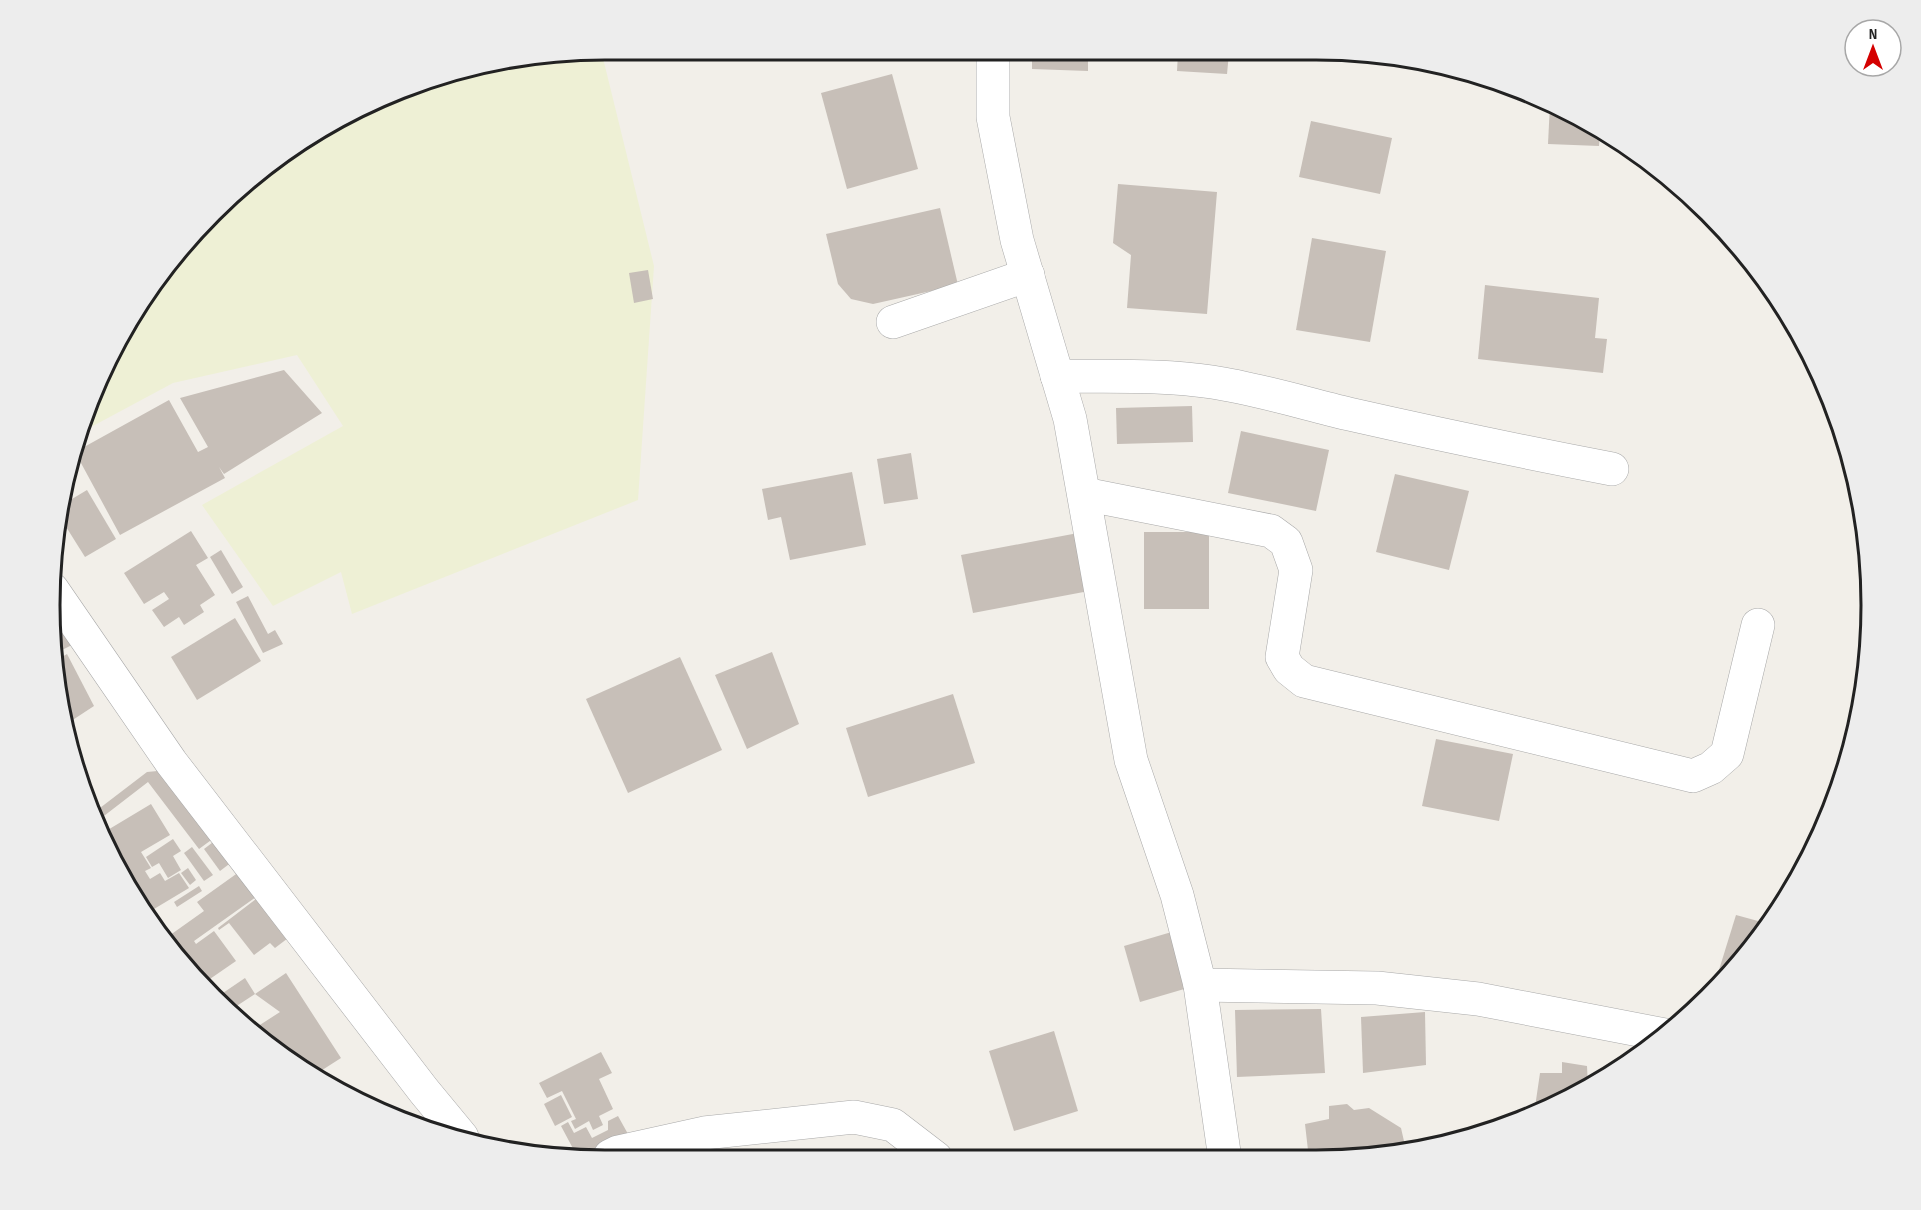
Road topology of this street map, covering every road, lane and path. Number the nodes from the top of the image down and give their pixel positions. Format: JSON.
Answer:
{"nodes":[{"id":1,"x":993,"y":60,"type":"edge"},
{"id":2,"x":1028,"y":275,"type":"junction"},
{"id":3,"x":893,"y":322,"type":"dead end"},
{"id":4,"x":1057,"y":376,"type":"junction"},
{"id":5,"x":1612,"y":469,"type":"dead end"},
{"id":6,"x":1084,"y":494,"type":"junction"},
{"id":7,"x":60,"y":601,"type":"edge"},
{"id":8,"x":1758,"y":625,"type":"dead end"},
{"id":9,"x":1200,"y":985,"type":"junction"},
{"id":10,"x":1653,"y":1033,"type":"edge"},
{"id":11,"x":455,"y":1128,"type":"edge"},
{"id":12,"x":627,"y":1150,"type":"edge"},
{"id":13,"x":926,"y":1150,"type":"edge"},
{"id":14,"x":1224,"y":1150,"type":"edge"}],
"edges":[{"from":1,"to":2,"type":"street"},
{"from":2,"to":3,"type":"street"},
{"from":2,"to":4,"type":"street"},
{"from":4,"to":5,"type":"street"},
{"from":4,"to":6,"type":"street"},
{"from":6,"to":8,"type":"street"},
{"from":6,"to":9,"type":"street"},
{"from":7,"to":11,"type":"street"},
{"from":9,"to":10,"type":"street"},
{"from":9,"to":14,"type":"street"},
{"from":12,"to":13,"type":"street"}]}
